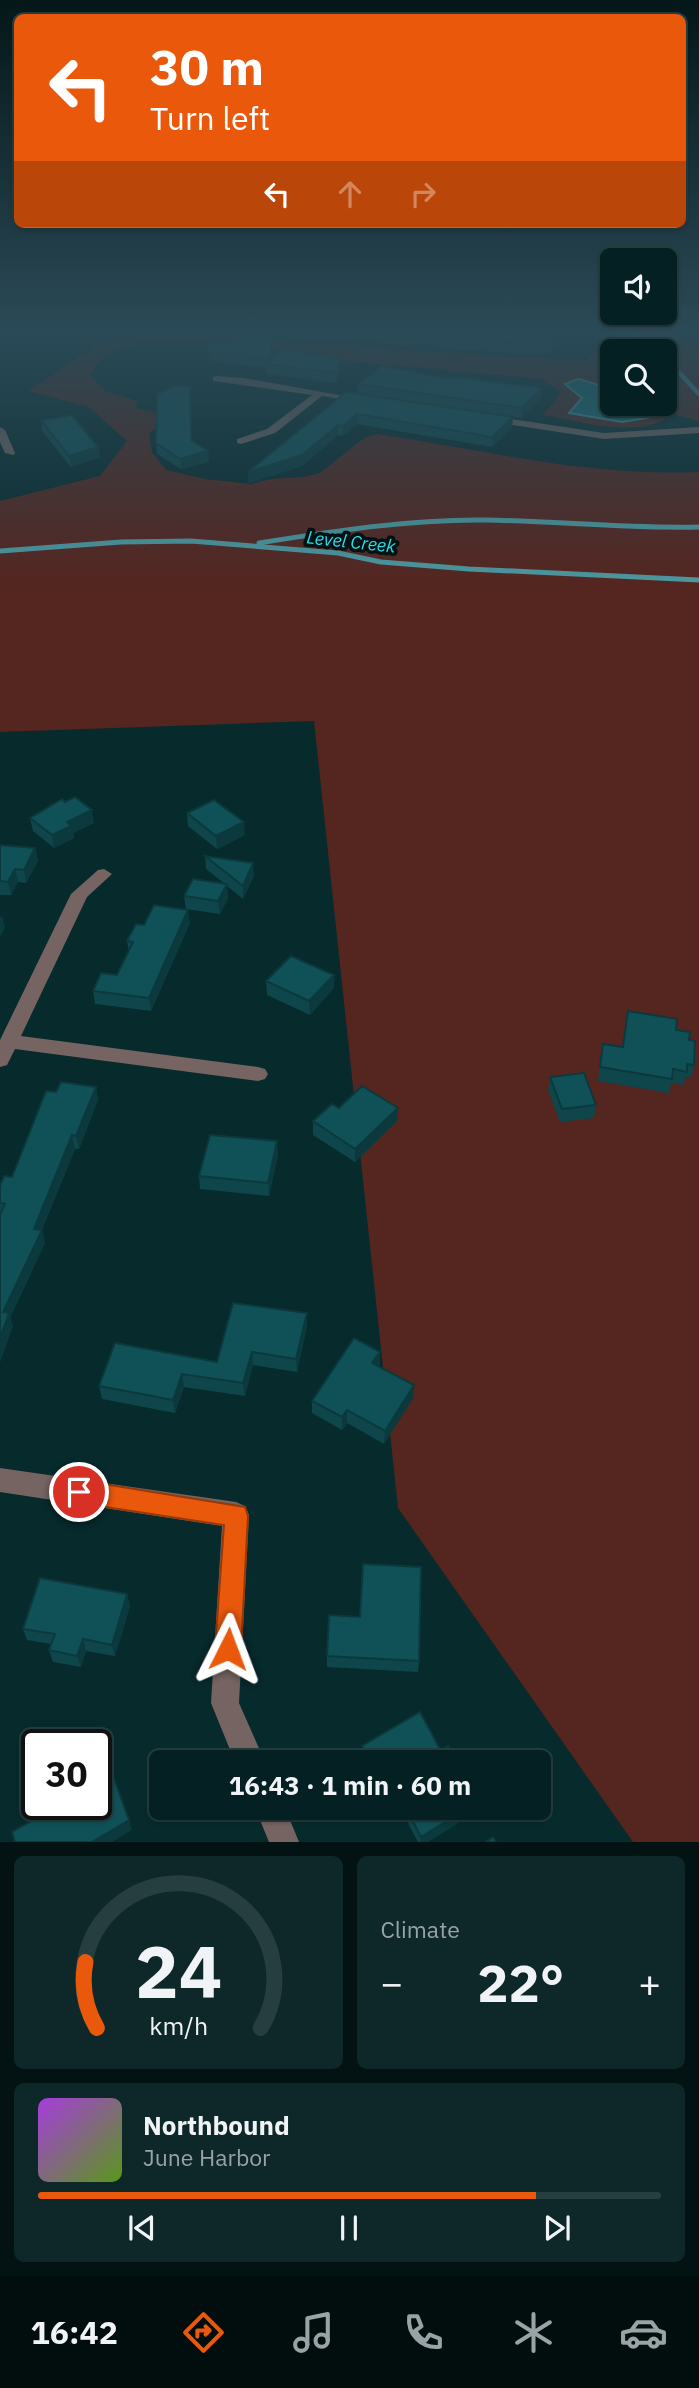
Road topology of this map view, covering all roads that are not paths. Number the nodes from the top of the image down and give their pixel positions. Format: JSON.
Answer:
{"nodes":[{"id":1,"x":288,"y":418,"type":"edge"},
{"id":2,"x":485,"y":418,"type":"edge"},
{"id":3,"x":0,"y":430,"type":"edge"},
{"id":4,"x":699,"y":430,"type":"edge"},
{"id":5,"x":241,"y":441,"type":"dead end"},
{"id":6,"x":10,"y":453,"type":"dead end"},
{"id":7,"x":104,"y":874,"type":"dead end"},
{"id":8,"x":10,"y":1041,"type":"junction"},
{"id":9,"x":0,"y":1060,"type":"edge"},
{"id":10,"x":258,"y":1074,"type":"dead end"},
{"id":11,"x":0,"y":1480,"type":"edge"},
{"id":12,"x":245,"y":1750,"type":"edge"},
{"id":13,"x":275,"y":1820,"type":"edge"},
{"id":14,"x":284,"y":1842,"type":"edge"}],
"edges":[{"from":1,"to":5,"type":"street"},
{"from":2,"to":4,"type":"street"},
{"from":3,"to":6,"type":"street"},
{"from":7,"to":8,"type":"street"},
{"from":8,"to":9,"type":"street"},
{"from":8,"to":10,"type":"street"},
{"from":11,"to":12,"type":"street"},
{"from":13,"to":14,"type":"street"}]}
